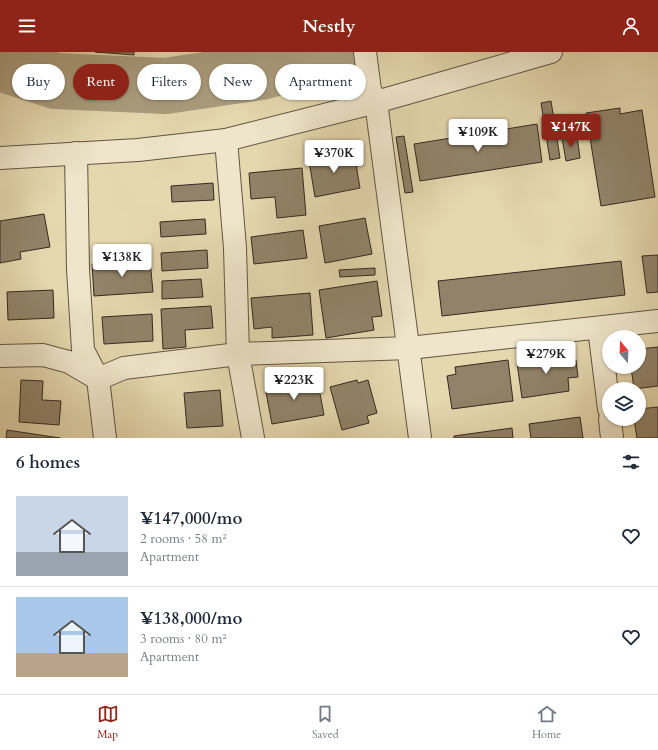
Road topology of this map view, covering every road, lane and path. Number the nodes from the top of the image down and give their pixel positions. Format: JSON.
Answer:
{"nodes":[{"id":1,"x":365,"y":52,"type":"edge"},
{"id":2,"x":551,"y":52,"type":"edge"},
{"id":3,"x":373,"y":96,"type":"junction"},
{"id":4,"x":226,"y":140,"type":"junction"},
{"id":5,"x":76,"y":153,"type":"junction"},
{"id":6,"x":0,"y":158,"type":"edge"},
{"id":7,"x":658,"y":321,"type":"edge"},
{"id":8,"x":599,"y":328,"type":"junction"},
{"id":9,"x":409,"y":348,"type":"junction"},
{"id":10,"x":238,"y":354,"type":"junction"},
{"id":11,"x":0,"y":356,"type":"edge"},
{"id":12,"x":98,"y":379,"type":"junction"},
{"id":13,"x":606,"y":382,"type":"edge"},
{"id":14,"x":611,"y":426,"type":"edge"},
{"id":15,"x":105,"y":438,"type":"edge"},
{"id":16,"x":253,"y":438,"type":"edge"},
{"id":17,"x":420,"y":438,"type":"edge"},
{"id":18,"x":612,"y":438,"type":"edge"}],
"edges":[{"from":1,"to":3,"type":"street"},
{"from":2,"to":3,"type":"street"},
{"from":3,"to":4,"type":"street"},
{"from":3,"to":9,"type":"street"},
{"from":4,"to":5,"type":"street"},
{"from":4,"to":10,"type":"street"},
{"from":5,"to":6,"type":"street"},
{"from":5,"to":12,"type":"street"},
{"from":7,"to":8,"type":"street"},
{"from":8,"to":9,"type":"street"},
{"from":8,"to":13,"type":"street"},
{"from":9,"to":10,"type":"street"},
{"from":9,"to":17,"type":"street"},
{"from":10,"to":12,"type":"street"},
{"from":10,"to":16,"type":"street"},
{"from":11,"to":12,"type":"street"},
{"from":12,"to":15,"type":"street"},
{"from":14,"to":18,"type":"street"}]}
